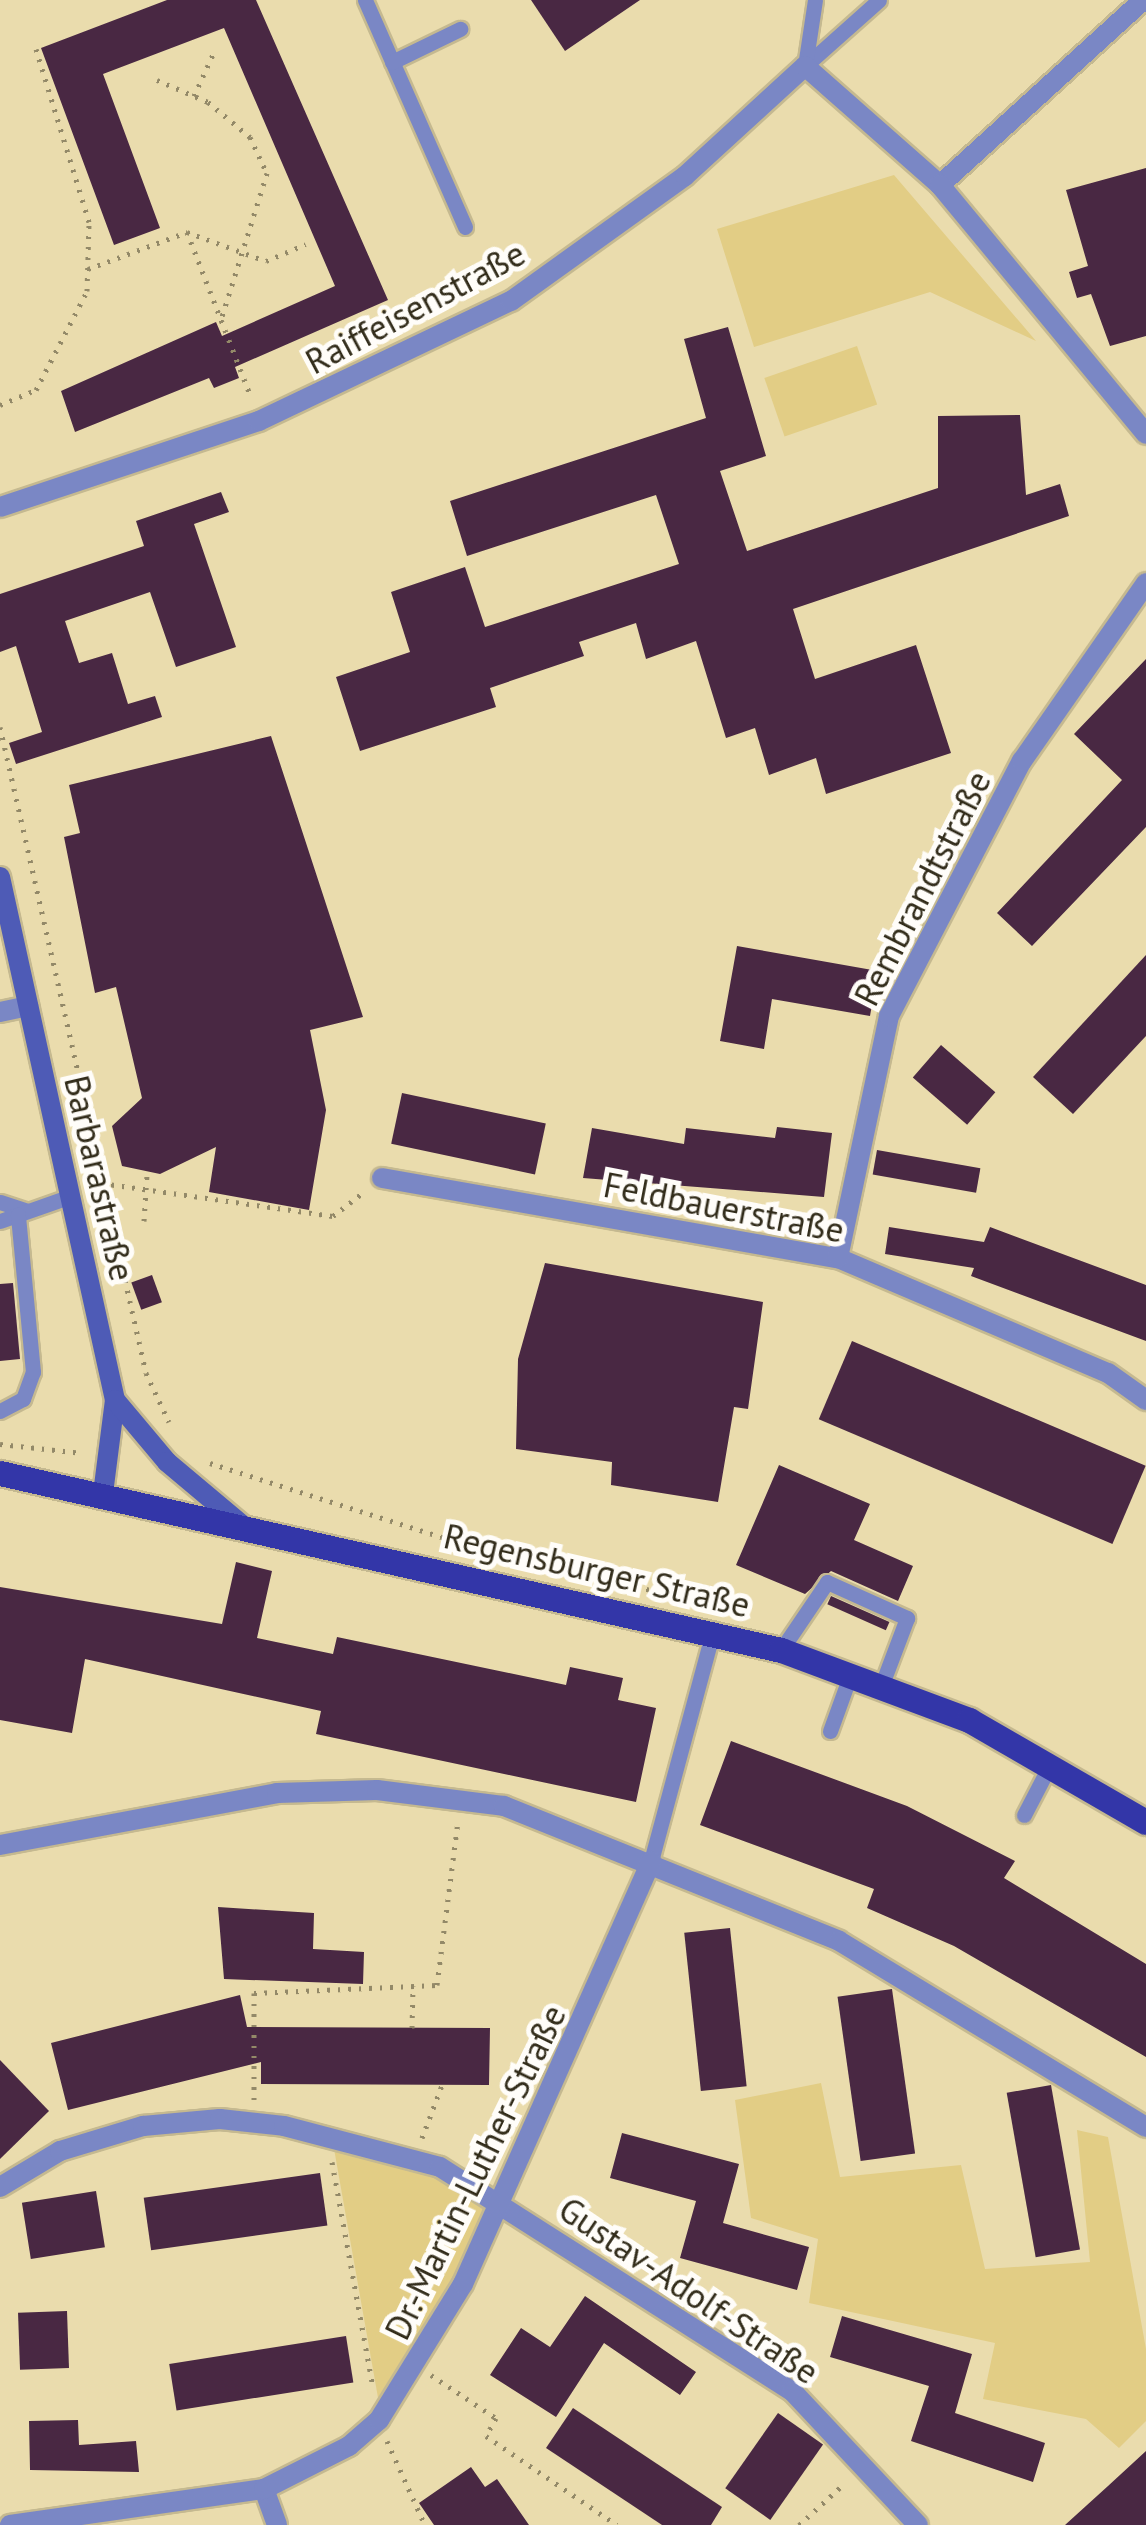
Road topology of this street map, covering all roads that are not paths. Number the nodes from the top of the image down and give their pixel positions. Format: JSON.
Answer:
{"nodes":[{"id":1,"x":364,"y":0,"type":"edge"},
{"id":2,"x":816,"y":0,"type":"edge"},
{"id":3,"x":879,"y":0,"type":"edge"},
{"id":4,"x":1143,"y":0,"type":"edge"},
{"id":5,"x":460,"y":29,"type":"dead end"},
{"id":6,"x":392,"y":62,"type":"junction"},
{"id":7,"x":805,"y":66,"type":"junction"},
{"id":8,"x":940,"y":186,"type":"junction"},
{"id":9,"x":465,"y":227,"type":"dead end"},
{"id":10,"x":1146,"y":434,"type":"edge"},
{"id":11,"x":0,"y":506,"type":"edge"},
{"id":12,"x":1146,"y":583,"type":"edge"},
{"id":13,"x":0,"y":877,"type":"edge"},
{"id":14,"x":28,"y":1006,"type":"junction"},
{"id":15,"x":0,"y":1012,"type":"edge"},
{"id":16,"x":382,"y":1178,"type":"road end"},
{"id":17,"x":71,"y":1196,"type":"junction"},
{"id":18,"x":0,"y":1202,"type":"edge"},
{"id":19,"x":22,"y":1213,"type":"junction"},
{"id":20,"x":0,"y":1220,"type":"edge"},
{"id":21,"x":838,"y":1258,"type":"junction"},
{"id":22,"x":115,"y":1400,"type":"junction"},
{"id":23,"x":1146,"y":1400,"type":"edge"},
{"id":24,"x":0,"y":1411,"type":"edge"},
{"id":25,"x":0,"y":1473,"type":"edge"},
{"id":26,"x":103,"y":1494,"type":"junction"},
{"id":27,"x":242,"y":1525,"type":"junction"},
{"id":28,"x":713,"y":1632,"type":"junction"},
{"id":29,"x":781,"y":1650,"type":"junction"},
{"id":30,"x":850,"y":1674,"type":"junction"},
{"id":31,"x":882,"y":1684,"type":"junction"},
{"id":32,"x":830,"y":1731,"type":"dead end"},
{"id":33,"x":1051,"y":1762,"type":"junction"},
{"id":34,"x":1024,"y":1815,"type":"dead end"},
{"id":35,"x":1146,"y":1822,"type":"edge"},
{"id":36,"x":0,"y":1846,"type":"edge"},
{"id":37,"x":651,"y":1861,"type":"junction"},
{"id":38,"x":1146,"y":2127,"type":"edge"},
{"id":39,"x":0,"y":2187,"type":"edge"},
{"id":40,"x":500,"y":2203,"type":"junction"},
{"id":41,"x":264,"y":2489,"type":"junction"},
{"id":42,"x":10,"y":2525,"type":"edge"},
{"id":43,"x":277,"y":2525,"type":"edge"},
{"id":44,"x":918,"y":2525,"type":"edge"}],
"edges":[{"from":1,"to":6,"type":"lane"},
{"from":2,"to":7,"type":"lane"},
{"from":3,"to":7,"type":"lane"},
{"from":4,"to":8,"type":"street"},
{"from":5,"to":6,"type":"lane"},
{"from":6,"to":9,"type":"lane"},
{"from":7,"to":8,"type":"street"},
{"from":7,"to":11,"type":"street","name":"Raiffeisenstraße"},
{"from":8,"to":10,"type":"street"},
{"from":12,"to":21,"type":"street","name":"Rembrandtstraße"},
{"from":13,"to":14,"type":"street","name":"Barbarastraße"},
{"from":14,"to":15,"type":"street"},
{"from":14,"to":17,"type":"street","name":"Barbarastraße"},
{"from":16,"to":21,"type":"street","name":"Feldbauerstraße"},
{"from":17,"to":19,"type":"lane"},
{"from":17,"to":22,"type":"street","name":"Barbarastraße"},
{"from":18,"to":19,"type":"lane"},
{"from":19,"to":20,"type":"lane"},
{"from":19,"to":24,"type":"lane"},
{"from":21,"to":23,"type":"street","name":"Feldbauerstraße"},
{"from":22,"to":26,"type":"street","name":"Barbarastraße"},
{"from":22,"to":27,"type":"street"},
{"from":25,"to":26,"type":"main road","name":"Regensburger Straße"},
{"from":26,"to":27,"type":"main road","name":"Regensburger Straße"},
{"from":27,"to":28,"type":"main road","name":"Regensburger Straße"},
{"from":28,"to":29,"type":"main road","name":"Regensburger Straße"},
{"from":28,"to":37,"type":"lane"},
{"from":29,"to":30,"type":"main road","name":"Regensburger Straße"},
{"from":29,"to":31,"type":"lane"},
{"from":30,"to":31,"type":"main road","name":"Regensburger Straße"},
{"from":30,"to":32,"type":"lane"},
{"from":31,"to":33,"type":"main road","name":"Regensburger Straße"},
{"from":33,"to":34,"type":"lane"},
{"from":33,"to":35,"type":"main road","name":"Regensburger Straße"},
{"from":36,"to":37,"type":"street"},
{"from":37,"to":38,"type":"street"},
{"from":37,"to":40,"type":"street","name":"Dr.-Martin-Luther-Straße"},
{"from":39,"to":40,"type":"street","name":"Gustav-Adolf-Straße"},
{"from":40,"to":41,"type":"street","name":"Dr.-Martin-Luther-Straße"},
{"from":40,"to":44,"type":"street","name":"Gustav-Adolf-Straße"},
{"from":41,"to":42,"type":"street","name":"Dr.-Martin-Luther-Straße"},
{"from":41,"to":43,"type":"street"}]}
